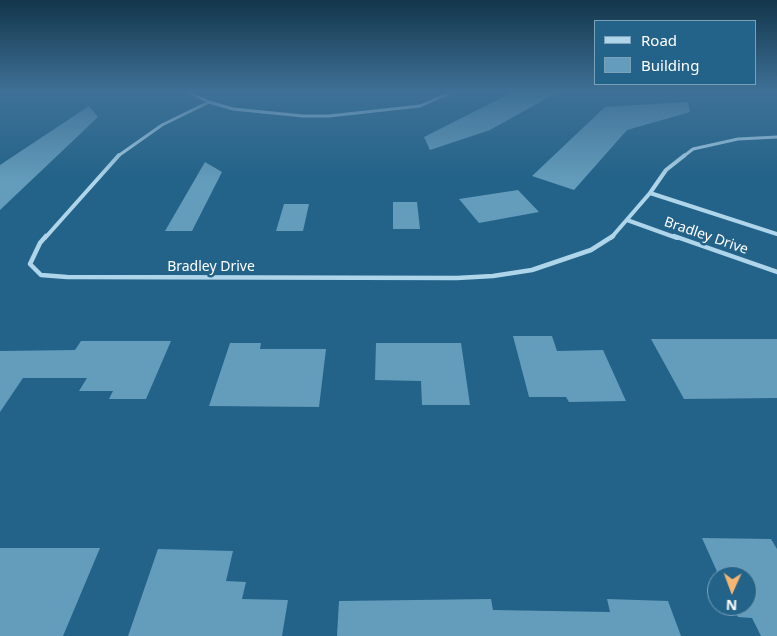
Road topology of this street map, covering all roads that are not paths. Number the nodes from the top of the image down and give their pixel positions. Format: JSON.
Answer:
{"nodes":[{"id":1,"x":169,"y":122,"type":"edge"},
{"id":2,"x":777,"y":137,"type":"edge"},
{"id":3,"x":650,"y":193,"type":"junction"},
{"id":4,"x":627,"y":220,"type":"junction"},
{"id":5,"x":777,"y":234,"type":"edge"},
{"id":6,"x":777,"y":272,"type":"edge"}],
"edges":[{"from":1,"to":4,"type":"street","name":"Bradley Drive"},
{"from":2,"to":3,"type":"street","name":"Bradley Drive"},
{"from":3,"to":4,"type":"street","name":"Bradley Drive"},
{"from":3,"to":5,"type":"street","name":"Bradley Drive"},
{"from":4,"to":6,"type":"street","name":"Bradley Drive"}]}
